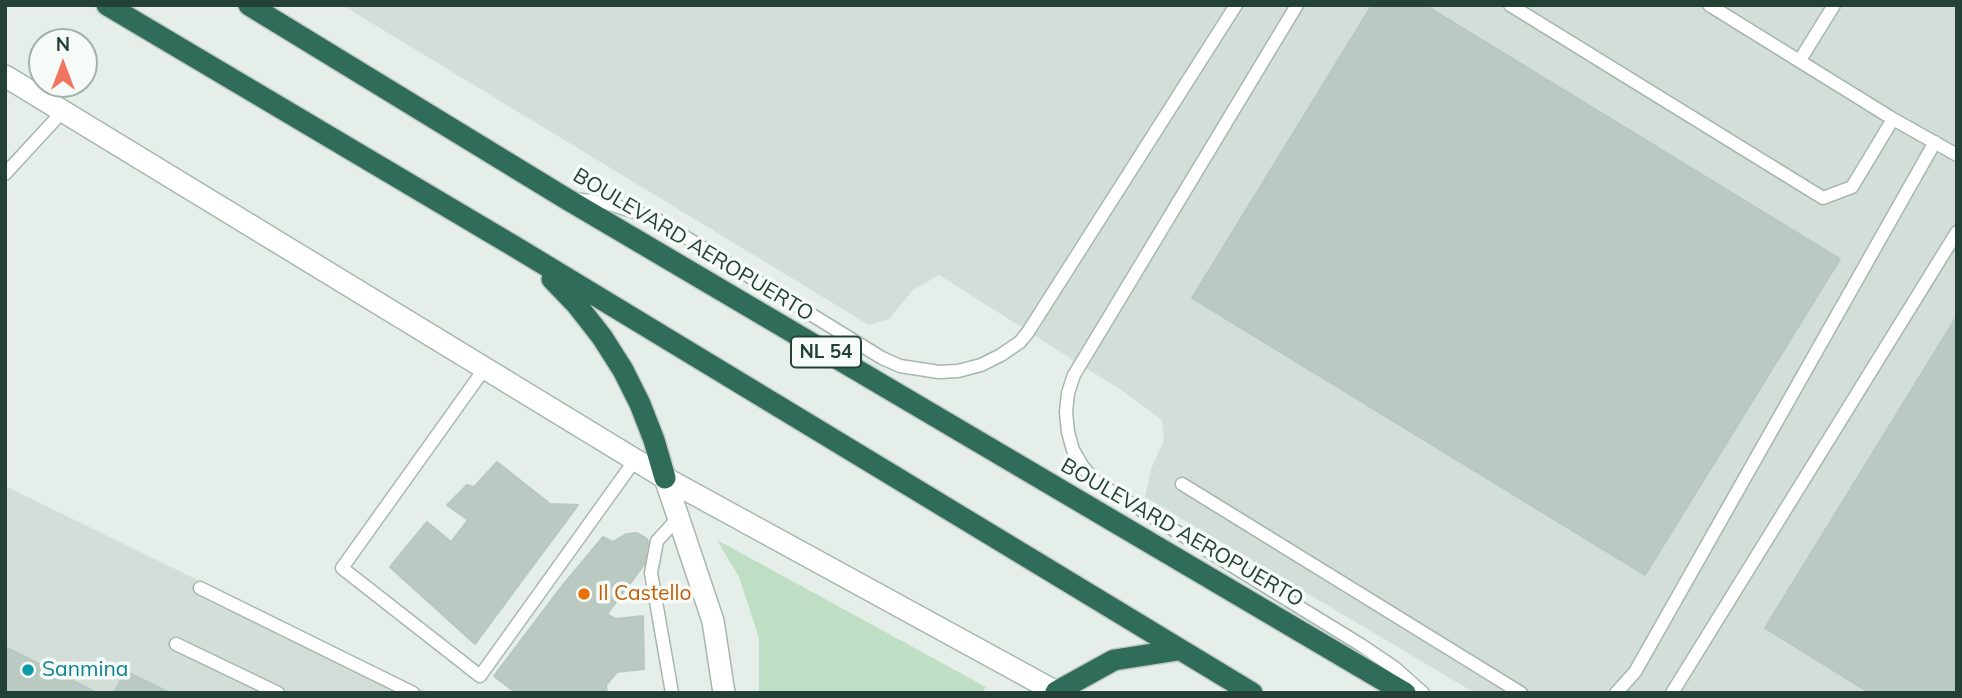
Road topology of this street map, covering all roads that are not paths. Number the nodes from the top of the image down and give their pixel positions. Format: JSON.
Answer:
{"nodes":[{"id":1,"x":107,"y":5,"type":"edge"},
{"id":2,"x":249,"y":5,"type":"edge"},
{"id":3,"x":1236,"y":5,"type":"edge"},
{"id":4,"x":1297,"y":5,"type":"edge"},
{"id":5,"x":1510,"y":5,"type":"edge"},
{"id":6,"x":1709,"y":5,"type":"edge"},
{"id":7,"x":1834,"y":5,"type":"edge"},
{"id":8,"x":1800,"y":60,"type":"junction"},
{"id":9,"x":5,"y":76,"type":"edge"},
{"id":10,"x":63,"y":111,"type":"junction"},
{"id":11,"x":1893,"y":119,"type":"junction"},
{"id":12,"x":1935,"y":142,"type":"junction"},
{"id":13,"x":1957,"y":155,"type":"edge"},
{"id":14,"x":6,"y":170,"type":"edge"},
{"id":15,"x":565,"y":198,"type":"junction"},
{"id":16,"x":1957,"y":232,"type":"edge"},
{"id":17,"x":517,"y":248,"type":"junction"},
{"id":18,"x":485,"y":368,"type":"junction"},
{"id":19,"x":635,"y":460,"type":"junction"},
{"id":20,"x":665,"y":478,"type":"junction"},
{"id":21,"x":1182,"y":484,"type":"dead end"},
{"id":22,"x":678,"y":518,"type":"junction"},
{"id":23,"x":200,"y":588,"type":"dead end"},
{"id":24,"x":176,"y":644,"type":"dead end"},
{"id":25,"x":1178,"y":650,"type":"junction"},
{"id":26,"x":1056,"y":692,"type":"edge"},
{"id":27,"x":278,"y":693,"type":"edge"},
{"id":28,"x":413,"y":693,"type":"edge"},
{"id":29,"x":672,"y":693,"type":"edge"},
{"id":30,"x":724,"y":693,"type":"edge"},
{"id":31,"x":1252,"y":693,"type":"edge"},
{"id":32,"x":1405,"y":693,"type":"edge"},
{"id":33,"x":1423,"y":693,"type":"edge"},
{"id":34,"x":1521,"y":693,"type":"edge"},
{"id":35,"x":1616,"y":693,"type":"edge"},
{"id":36,"x":1672,"y":693,"type":"edge"}],
"edges":[{"from":1,"to":17,"type":"highway"},
{"from":2,"to":15,"type":"highway","name":"BOULEVARD AEROPUERTO","number":"NL 54"},
{"from":3,"to":15,"type":"lane"},
{"from":4,"to":33,"type":"lane"},
{"from":5,"to":11,"type":"lane"},
{"from":6,"to":8,"type":"lane"},
{"from":7,"to":8,"type":"lane"},
{"from":8,"to":11,"type":"lane"},
{"from":9,"to":10,"type":"street"},
{"from":10,"to":14,"type":"lane"},
{"from":10,"to":18,"type":"street"},
{"from":11,"to":12,"type":"lane"},
{"from":12,"to":13,"type":"lane"},
{"from":12,"to":35,"type":"lane"},
{"from":15,"to":32,"type":"highway","name":"BOULEVARD AEROPUERTO","number":"NL 54"},
{"from":16,"to":36,"type":"lane"},
{"from":17,"to":20,"type":"highway"},
{"from":17,"to":25,"type":"highway"},
{"from":18,"to":19,"type":"street"},
{"from":18,"to":19,"type":"lane"},
{"from":19,"to":20,"type":"street"},
{"from":20,"to":22,"type":"street"},
{"from":20,"to":26,"type":"street"},
{"from":21,"to":34,"type":"lane"},
{"from":22,"to":29,"type":"lane"},
{"from":22,"to":30,"type":"street"},
{"from":23,"to":28,"type":"lane"},
{"from":24,"to":27,"type":"lane"},
{"from":25,"to":26,"type":"highway"},
{"from":25,"to":31,"type":"highway"}]}
